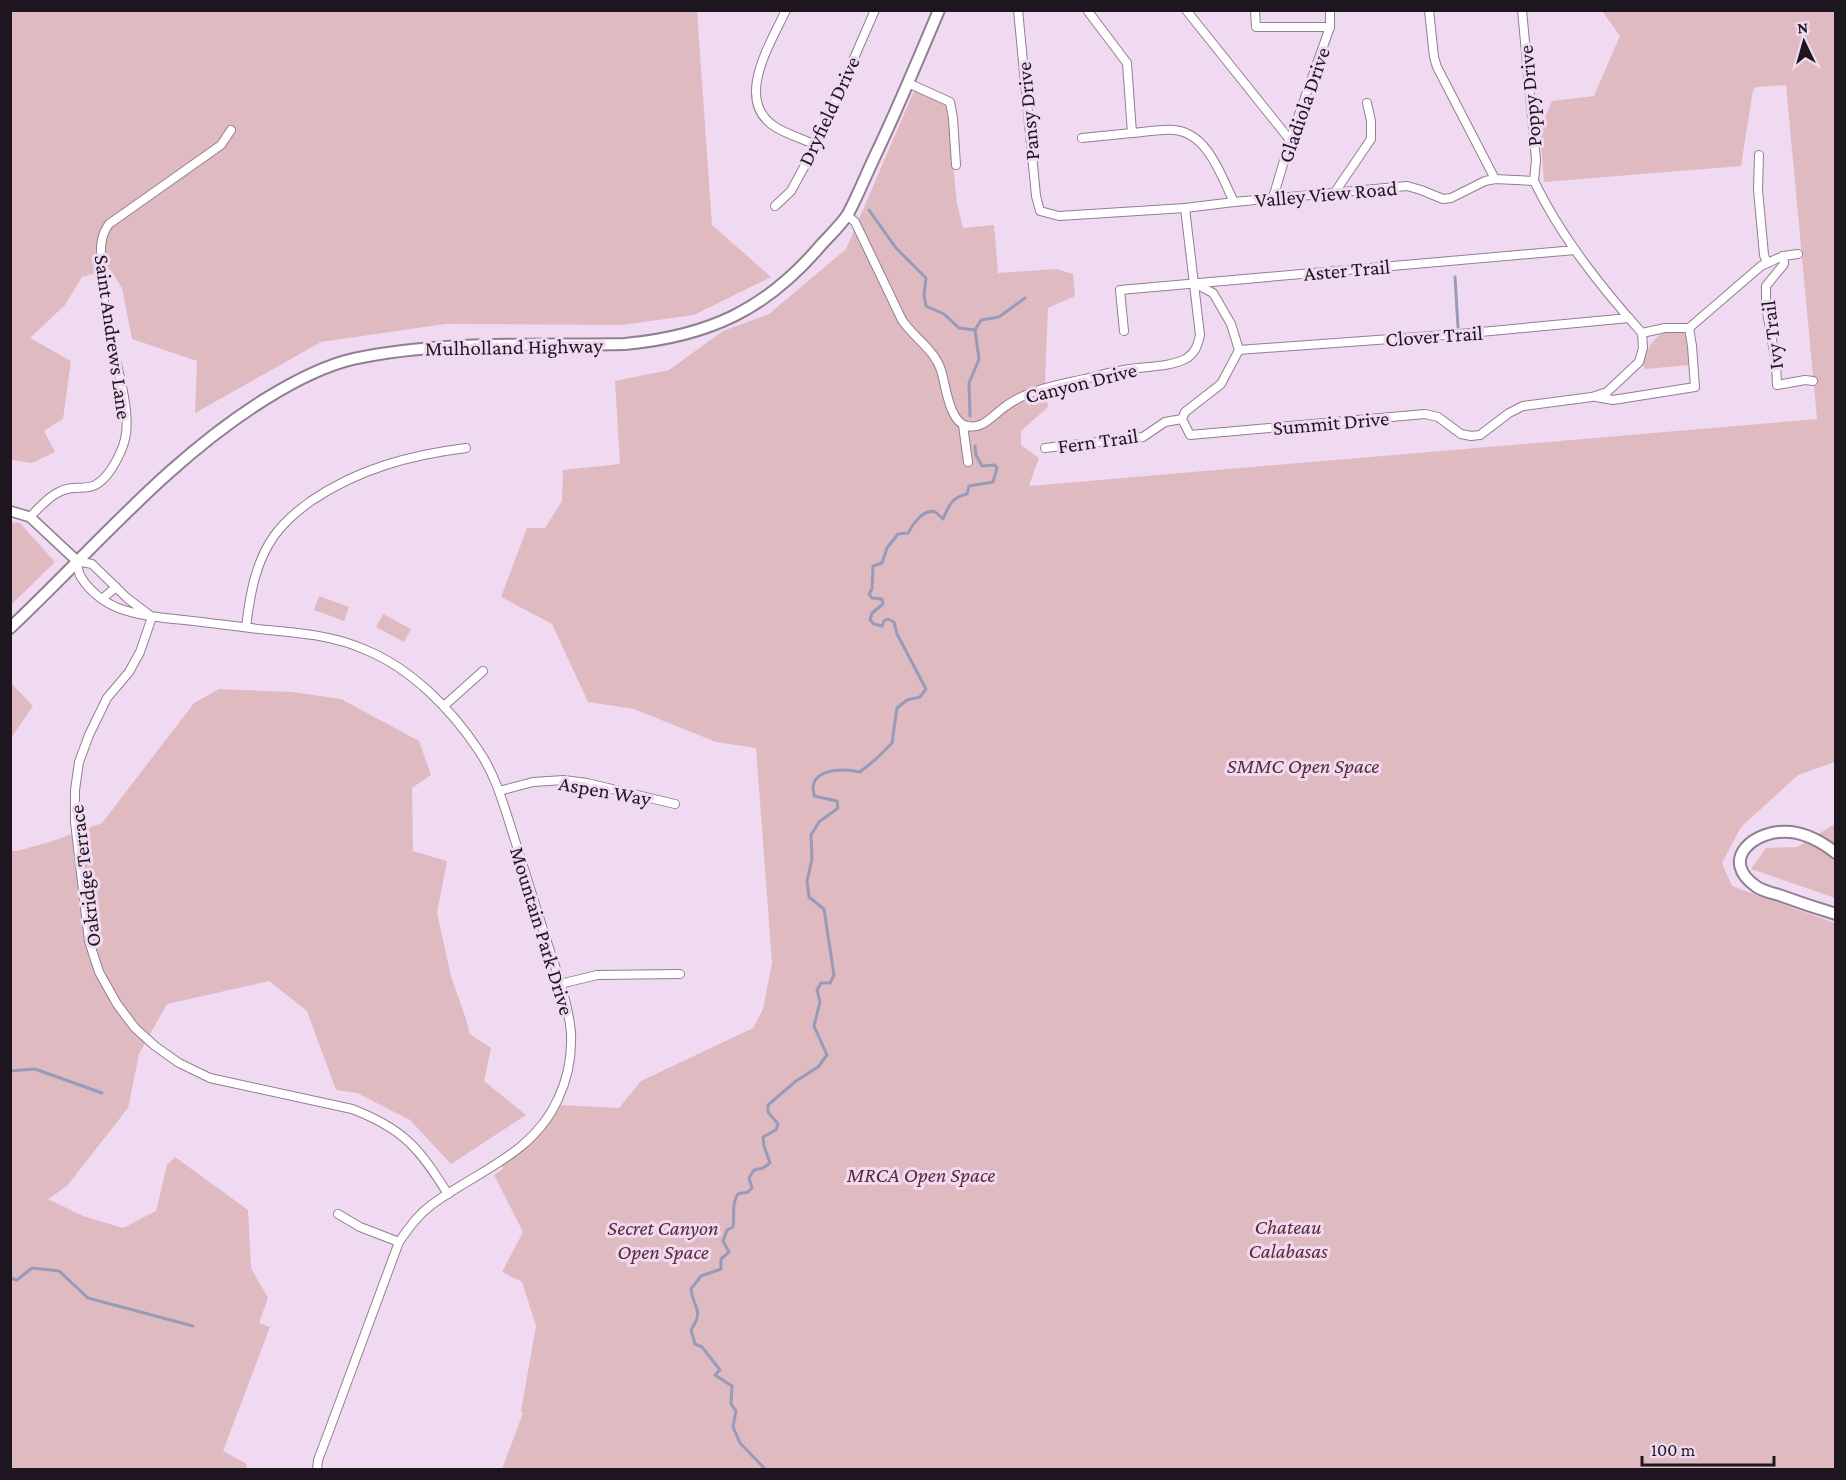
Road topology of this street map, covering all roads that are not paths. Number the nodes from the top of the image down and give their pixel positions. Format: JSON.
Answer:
{"nodes":[{"id":1,"x":786,"y":10,"type":"edge"},
{"id":2,"x":875,"y":10,"type":"edge"},
{"id":3,"x":939,"y":10,"type":"edge"},
{"id":4,"x":1018,"y":10,"type":"edge"},
{"id":5,"x":1087,"y":10,"type":"edge"},
{"id":6,"x":1186,"y":10,"type":"edge"},
{"id":7,"x":1255,"y":10,"type":"edge"},
{"id":8,"x":1330,"y":10,"type":"edge"},
{"id":9,"x":1429,"y":10,"type":"edge"},
{"id":10,"x":1522,"y":10,"type":"edge"},
{"id":11,"x":1330,"y":27,"type":"junction"},
{"id":12,"x":908,"y":83,"type":"junction"},
{"id":13,"x":1367,"y":103,"type":"dead end"},
{"id":14,"x":231,"y":130,"type":"dead end"},
{"id":15,"x":1132,"y":133,"type":"junction"},
{"id":16,"x":1082,"y":138,"type":"dead end"},
{"id":17,"x":1290,"y":140,"type":"junction"},
{"id":18,"x":816,"y":145,"type":"junction"},
{"id":19,"x":1759,"y":155,"type":"dead end"},
{"id":20,"x":956,"y":165,"type":"dead end"},
{"id":21,"x":1495,"y":179,"type":"junction"},
{"id":22,"x":1534,"y":181,"type":"junction"},
{"id":23,"x":1335,"y":192,"type":"junction"},
{"id":24,"x":1273,"y":198,"type":"junction"},
{"id":25,"x":1234,"y":202,"type":"junction"},
{"id":26,"x":775,"y":206,"type":"dead end"},
{"id":27,"x":1185,"y":208,"type":"junction"},
{"id":28,"x":1040,"y":211,"type":"joint"},
{"id":29,"x":847,"y":215,"type":"junction"},
{"id":30,"x":1575,"y":250,"type":"junction"},
{"id":31,"x":1798,"y":254,"type":"dead end"},
{"id":32,"x":1784,"y":256,"type":"junction"},
{"id":33,"x":1767,"y":263,"type":"junction"},
{"id":34,"x":1194,"y":283,"type":"junction"},
{"id":35,"x":1629,"y":318,"type":"junction"},
{"id":36,"x":1689,"y":328,"type":"junction"},
{"id":37,"x":1124,"y":332,"type":"dead end"},
{"id":38,"x":1642,"y":333,"type":"junction"},
{"id":39,"x":1239,"y":350,"type":"junction"},
{"id":40,"x":1813,"y":381,"type":"dead end"},
{"id":41,"x":1592,"y":397,"type":"junction"},
{"id":42,"x":1182,"y":419,"type":"junction"},
{"id":43,"x":963,"y":425,"type":"junction"},
{"id":44,"x":466,"y":448,"type":"dead end"},
{"id":45,"x":1045,"y":448,"type":"dead end"},
{"id":46,"x":968,"y":462,"type":"dead end"},
{"id":47,"x":10,"y":511,"type":"edge"},
{"id":48,"x":30,"y":517,"type":"junction"},
{"id":49,"x":77,"y":561,"type":"junction"},
{"id":50,"x":116,"y":586,"type":"junction"},
{"id":51,"x":102,"y":599,"type":"junction"},
{"id":52,"x":152,"y":617,"type":"junction"},
{"id":53,"x":246,"y":627,"type":"junction"},
{"id":54,"x":10,"y":628,"type":"edge"},
{"id":55,"x":483,"y":671,"type":"dead end"},
{"id":56,"x":445,"y":705,"type":"junction"},
{"id":57,"x":499,"y":791,"type":"junction"},
{"id":58,"x":675,"y":804,"type":"dead end"},
{"id":59,"x":1836,"y":853,"type":"edge"},
{"id":60,"x":1836,"y":914,"type":"edge"},
{"id":61,"x":680,"y":974,"type":"dead end"},
{"id":62,"x":560,"y":984,"type":"junction"},
{"id":63,"x":448,"y":1194,"type":"junction"},
{"id":64,"x":338,"y":1214,"type":"dead end"},
{"id":65,"x":399,"y":1242,"type":"junction"},
{"id":66,"x":317,"y":1470,"type":"edge"}],
"edges":[{"from":1,"to":18,"type":"street"},
{"from":2,"to":18,"type":"street","name":"Dryfield Drive"},
{"from":3,"to":12,"type":"main road","name":"Mulholland Highway"},
{"from":4,"to":28,"type":"street","name":"Pansy Drive"},
{"from":5,"to":15,"type":"street"},
{"from":6,"to":17,"type":"street"},
{"from":7,"to":11,"type":"street"},
{"from":8,"to":11,"type":"street","name":"Gladiola Drive"},
{"from":9,"to":21,"type":"street"},
{"from":10,"to":22,"type":"street","name":"Poppy Drive"},
{"from":11,"to":17,"type":"street","name":"Gladiola Drive"},
{"from":12,"to":20,"type":"street"},
{"from":12,"to":29,"type":"main road","name":"Mulholland Highway"},
{"from":13,"to":23,"type":"street"},
{"from":14,"to":48,"type":"street","name":"Saint Andrews Lane"},
{"from":15,"to":16,"type":"street"},
{"from":15,"to":25,"type":"street"},
{"from":17,"to":24,"type":"street","name":"Gladiola Drive"},
{"from":18,"to":26,"type":"street","name":"Dryfield Drive"},
{"from":19,"to":33,"type":"street"},
{"from":21,"to":22,"type":"street","name":"Valley View Road"},
{"from":21,"to":23,"type":"street","name":"Valley View Road"},
{"from":22,"to":30,"type":"street"},
{"from":23,"to":24,"type":"street","name":"Valley View Road"},
{"from":24,"to":25,"type":"street","name":"Valley View Road"},
{"from":25,"to":27,"type":"street","name":"Valley View Road"},
{"from":27,"to":28,"type":"street","name":"Valley View Road"},
{"from":27,"to":34,"type":"street","name":"Canyon Drive"},
{"from":29,"to":43,"type":"street"},
{"from":29,"to":49,"type":"main road","name":"Mulholland Highway"},
{"from":30,"to":34,"type":"street","name":"Aster Trail"},
{"from":30,"to":35,"type":"street"},
{"from":31,"to":32,"type":"street"},
{"from":32,"to":33,"type":"street"},
{"from":32,"to":40,"type":"street","name":"Ivy Trail"},
{"from":33,"to":36,"type":"street"},
{"from":34,"to":37,"type":"street","name":"Aster Trail"},
{"from":34,"to":39,"type":"street"},
{"from":34,"to":43,"type":"street","name":"Canyon Drive"},
{"from":35,"to":38,"type":"street"},
{"from":35,"to":39,"type":"street","name":"Clover Trail"},
{"from":36,"to":38,"type":"street"},
{"from":36,"to":41,"type":"street"},
{"from":38,"to":41,"type":"street","name":"Summit Drive"},
{"from":39,"to":42,"type":"street"},
{"from":41,"to":42,"type":"street","name":"Summit Drive"},
{"from":42,"to":45,"type":"street","name":"Fern Trail"},
{"from":43,"to":46,"type":"street"},
{"from":44,"to":53,"type":"street"},
{"from":47,"to":48,"type":"street"},
{"from":48,"to":49,"type":"street"},
{"from":49,"to":50,"type":"street"},
{"from":49,"to":51,"type":"street","name":"Mountain Park Drive"},
{"from":49,"to":54,"type":"main road","name":"Mulholland Highway"},
{"from":50,"to":51,"type":"street"},
{"from":50,"to":52,"type":"street"},
{"from":51,"to":52,"type":"street","name":"Mountain Park Drive"},
{"from":52,"to":53,"type":"street","name":"Mountain Park Drive"},
{"from":52,"to":63,"type":"street","name":"Oakridge Terrace"},
{"from":53,"to":56,"type":"street","name":"Mountain Park Drive"},
{"from":55,"to":56,"type":"street"},
{"from":56,"to":57,"type":"street","name":"Mountain Park Drive"},
{"from":57,"to":58,"type":"street","name":"Aspen Way"},
{"from":57,"to":62,"type":"street","name":"Mountain Park Drive"},
{"from":59,"to":60,"type":"main road"},
{"from":61,"to":62,"type":"street"},
{"from":62,"to":63,"type":"street","name":"Mountain Park Drive"},
{"from":63,"to":65,"type":"street","name":"Mountain Park Drive"},
{"from":64,"to":65,"type":"street"},
{"from":65,"to":66,"type":"street","name":"Mountain Park Drive"}]}
